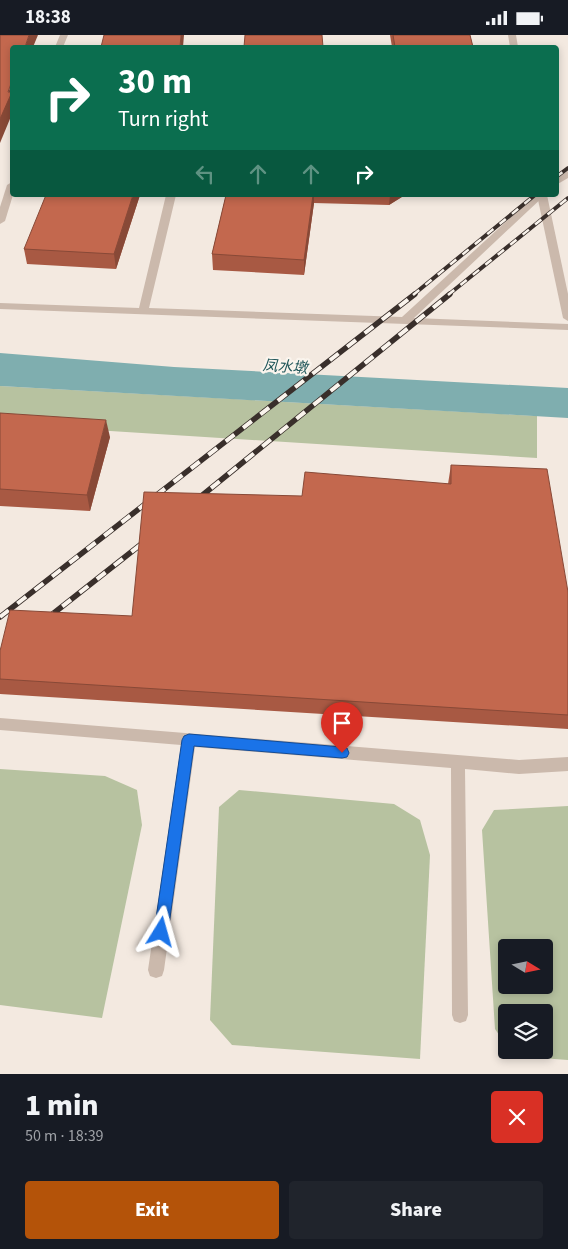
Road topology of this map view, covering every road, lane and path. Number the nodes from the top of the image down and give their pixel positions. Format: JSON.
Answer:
{"nodes":[{"id":1,"x":10,"y":191,"type":"edge"},
{"id":2,"x":171,"y":197,"type":"edge"},
{"id":3,"x":539,"y":197,"type":"edge"},
{"id":4,"x":541,"y":197,"type":"edge"},
{"id":5,"x":0,"y":221,"type":"edge"},
{"id":6,"x":0,"y":307,"type":"edge"},
{"id":7,"x":143,"y":311,"type":"junction"},
{"id":8,"x":568,"y":318,"type":"edge"},
{"id":9,"x":404,"y":321,"type":"junction"},
{"id":10,"x":568,"y":327,"type":"edge"},
{"id":11,"x":0,"y":724,"type":"edge"},
{"id":12,"x":189,"y":740,"type":"junction"},
{"id":13,"x":458,"y":762,"type":"junction"},
{"id":14,"x":568,"y":764,"type":"edge"},
{"id":15,"x":156,"y":970,"type":"dead end"},
{"id":16,"x":460,"y":1015,"type":"dead end"}],
"edges":[{"from":1,"to":5,"type":"street"},
{"from":2,"to":7,"type":"street"},
{"from":3,"to":9,"type":"street"},
{"from":4,"to":8,"type":"street"},
{"from":6,"to":7,"type":"street"},
{"from":7,"to":9,"type":"street"},
{"from":9,"to":10,"type":"street"},
{"from":11,"to":12,"type":"street"},
{"from":12,"to":13,"type":"street"},
{"from":12,"to":15,"type":"street"},
{"from":13,"to":14,"type":"street"},
{"from":13,"to":16,"type":"street"}]}
